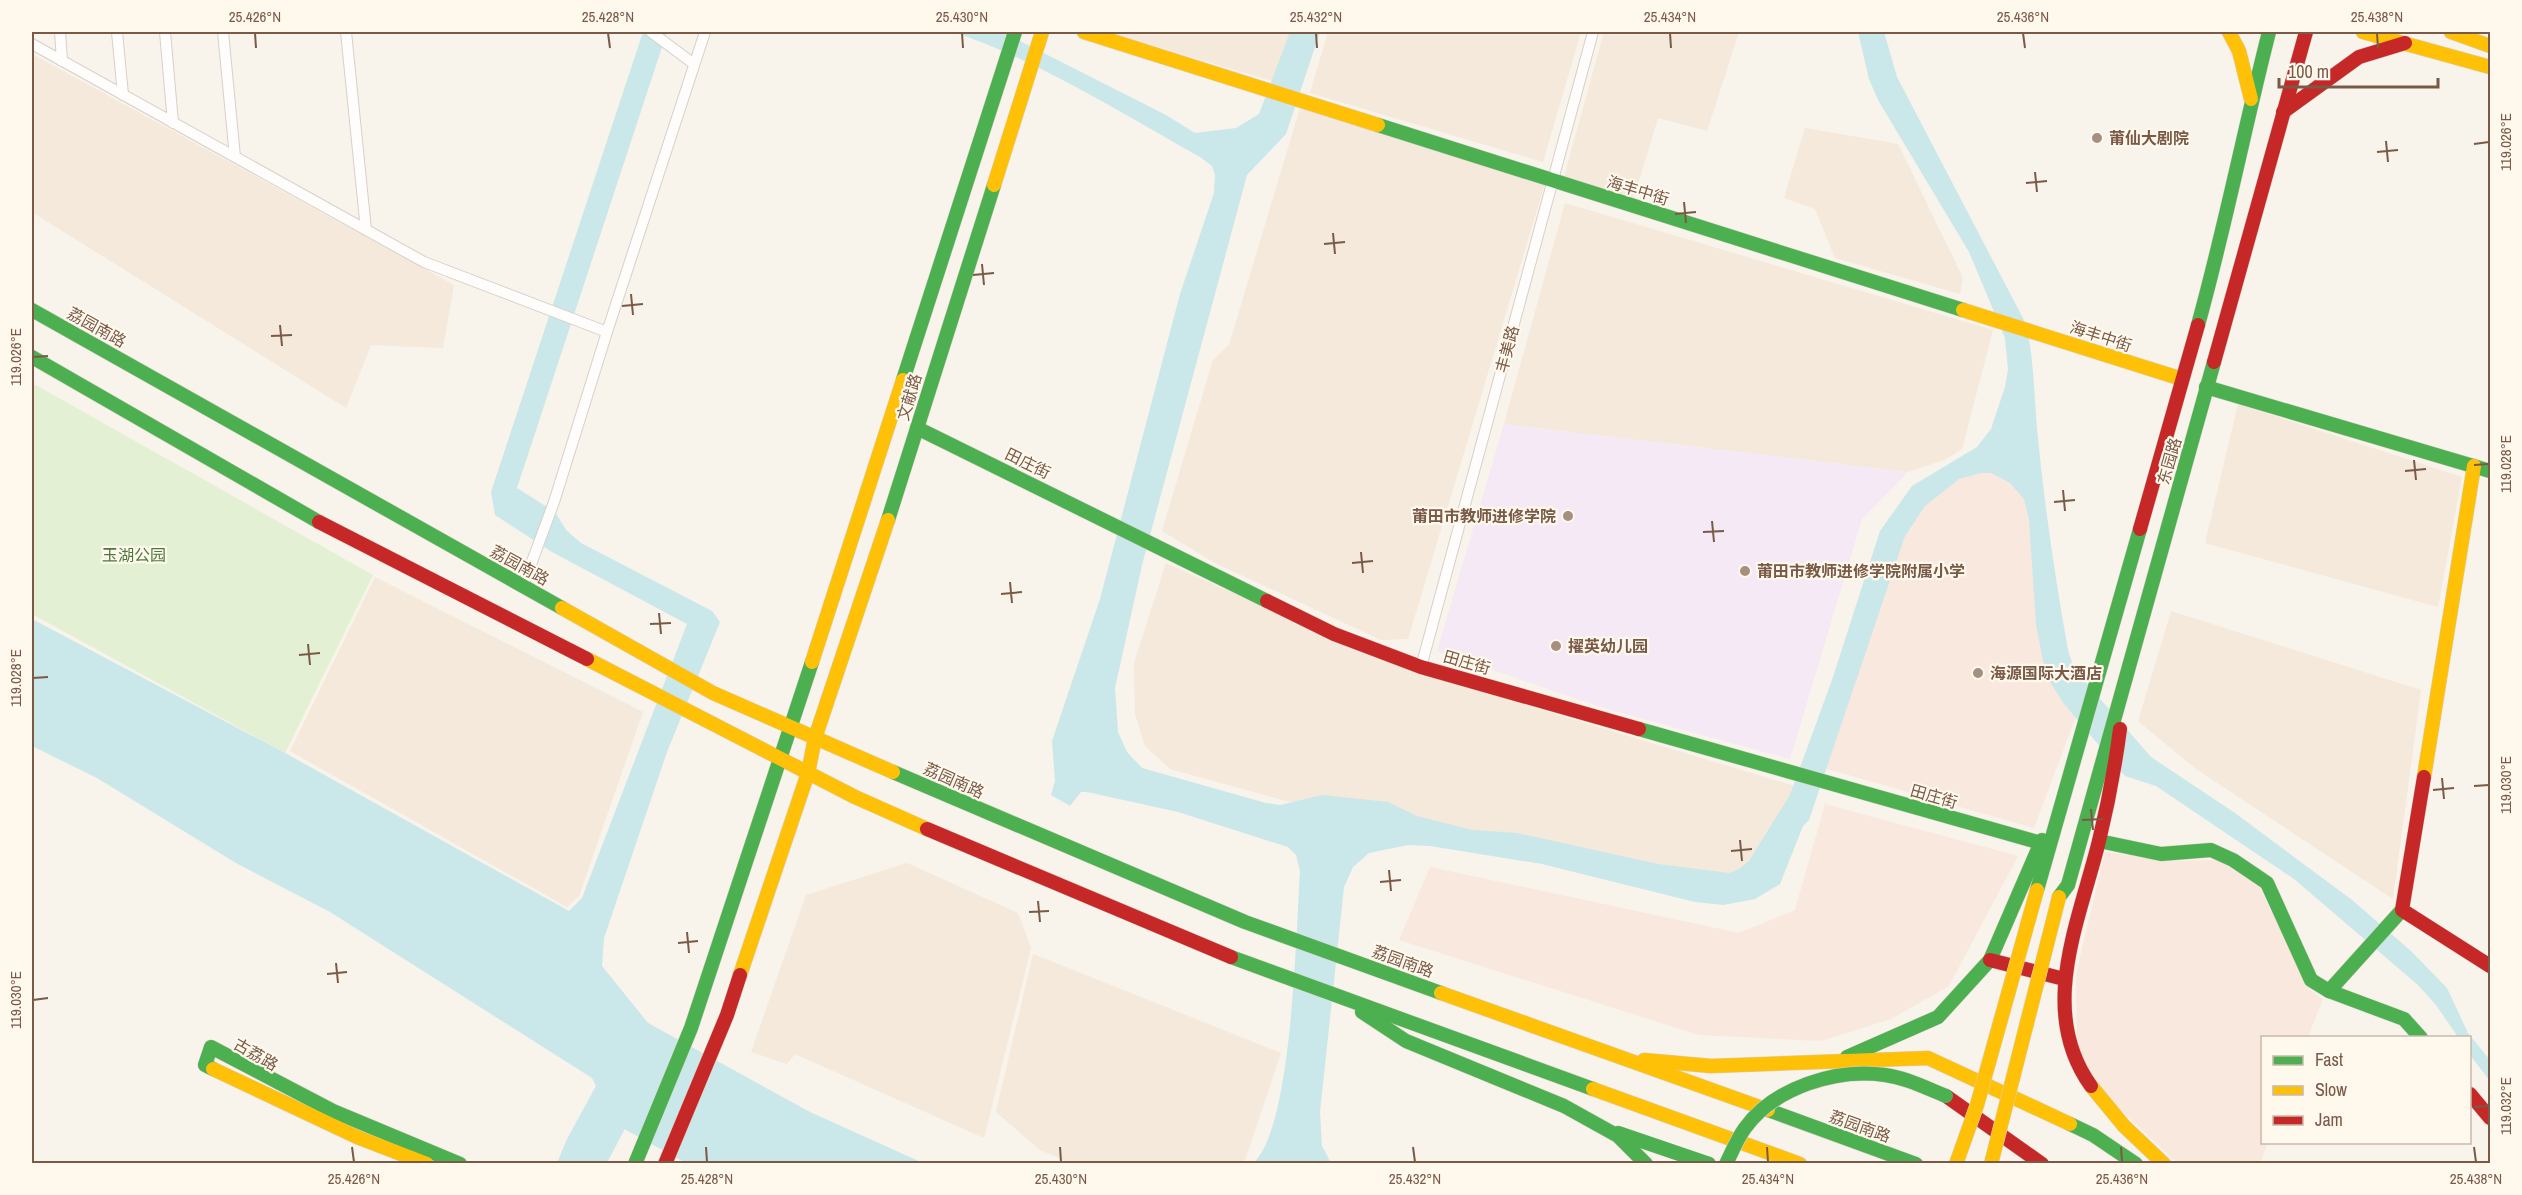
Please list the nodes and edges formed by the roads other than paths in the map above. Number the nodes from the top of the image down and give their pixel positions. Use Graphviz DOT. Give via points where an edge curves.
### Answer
graph roads {
  1 [pos="60,32"];
  2 [pos="117,32"];
  3 [pos="165,32"];
  4 [pos="224,32"];
  5 [pos="346,32"];
  6 [pos="651,32"];
  7 [pos="705,32"];
  8 [pos="1015,32"];
  9 [pos="1042,32"];
  10 [pos="1084,32"];
  11 [pos="1593,32"];
  12 [pos="2229,32"];
  13 [pos="2269,32"];
  14 [pos="2306,32"];
  15 [pos="2363,32"];
  16 [pos="2451,32"];
  17 [pos="2405,43"];
  18 [pos="32,44"];
  19 [pos="2490,46"];
  20 [pos="62,61"];
  21 [pos="694,64"];
  22 [pos="2490,67"];
  23 [pos="123,95"];
  24 [pos="2251,101"];
  25 [pos="2283,112"];
  26 [pos="173,123"];
  27 [pos="235,157"];
  28 [pos="1553,180"];
  29 [pos="366,230"];
  30 [pos="32,310"];
  31 [pos="604,331"];
  32 [pos="32,357"];
  33 [pos="2182,379"];
  34 [pos="2206,387"];
  35 [pos="917,428"];
  36 [pos="2474,466"];
  37 [pos="2490,471"];
  38 [pos="523,586"];
  39 [pos="1421,667"];
  40 [pos="2127,674"];
  41 [pos="791,727"];
  42 [pos="815,738"];
  43 [pos="2077,753"];
  44 [pos="780,759"];
  45 [pos="808,773"];
  46 [pos="2099,841"];
  47 [pos="2041,843"];
  48 [pos="2402,910"];
  49 [pos="1990,960"];
  50 [pos="2490,966"];
  51 [pos="2064,979"];
  52 [pos="2329,991"];
  53 [pos="1342,998"];
  54 [pos="2419,1036"];
  55 [pos="1620,1058"];
  56 [pos="1837,1061"];
  57 [pos="2471,1096"];
  58 [pos="2490,1118"];
  59 [pos="1606,1129"];
  60 [pos="637,1159"];
  61 [pos="427,1164"];
  62 [pos="460,1164"];
  63 [pos="665,1164"];
  64 [pos="1646,1164"];
  65 [pos="1709,1164"];
  66 [pos="1726,1164"];
  67 [pos="1800,1164"];
  68 [pos="1916,1164"];
  69 [pos="1956,1164"];
  70 [pos="1991,1164"];
  71 [pos="2042,1164"];
  72 [pos="2136,1164"];
  73 [pos="2164,1164"];
  1 -- 20 [label="street"];
  2 -- 23 [label="street"];
  3 -- 26 [label="street"];
  4 -- 27 [label="street"];
  5 -- 29 [label="street"];
  6 -- 21 [label="street"];
  7 -- 21 [label="street"];
  8 -- 41 [label="main road"];
  9 -- 35 [label="main road, 文献路"];
  10 -- 28 [label="main road, 海丰中街"];
  11 -- 28 [label="street, 丰美路"];
  12 -- 24 [label="main road" via="2239,51"];
  13 -- 24 [label="main road, 东园路"];
  14 -- 25 [label="main road, 东园路"];
  15 -- 17 [label="main road"];
  16 -- 19 [label="main road"];
  17 -- 22 [label="main road"];
  17 -- 25 [label="main road" via="2359,57"];
  18 -- 20 [label="street"];
  20 -- 23 [label="street"];
  21 -- 31 [label="street"];
  23 -- 26 [label="street"];
  24 -- 33 [label="main road, 东园路" via="2221,243"];
  25 -- 34 [label="main road, 东园路"];
  26 -- 27 [label="street"];
  27 -- 29 [label="street"];
  28 -- 33 [label="main road, 海丰中街"];
  28 -- 39 [label="street, 丰美路"];
  29 -- 31 [label="street" via="424,262"];
  30 -- 38 [label="main road, 荔园南路"];
  31 -- 38 [label="street" via="554,502"];
  32 -- 44 [label="main road" via="304,514"];
  33 -- 43 [label="main road, 东园路"];
  34 -- 36 [label="main road"];
  34 -- 40 [label="main road, 东园路"];
  35 -- 39 [label="main road, 田庄街" via="1334,634"];
  35 -- 42 [label="main road, 文献路"];
  36 -- 37 [label="main road"];
  36 -- 48 [label="main road"];
  38 -- 41 [label="main road, 荔园南路" via="713,693"];
  39 -- 47 [label="main road, 田庄街"];
  40 -- 46 [label="main road" via="2114,776"];
  40 -- 70 [label="main road, 东园路, bridge" via="2068,885 2059,897"];
  41 -- 42 [label="main road, 荔园南路"];
  41 -- 44 [label="main road"];
  42 -- 45 [label="main road, 文献路"];
  42 -- 55 [label="main road, 荔园南路" via="1245,921"];
  43 -- 47 [label="main road"];
  43 -- 69 [label="main road, 东园路, bridge" via="1977,1105"];
  44 -- 45 [label="main road"];
  44 -- 60 [label="main road" via="688,1037"];
  45 -- 53 [label="main road" via="1070,891 1232,958"];
  45 -- 63 [label="main road, 文献路" via="727,1015"];
  46 -- 51 [label="main road"];
  46 -- 52 [label="main road" via="2161,854 2211,850 2233,860 2266,883 2311,980"];
  47 -- 49 [label="main road"];
  48 -- 50 [label="main road"];
  48 -- 52 [label="main road"];
  49 -- 51 [label="main road"];
  49 -- 56 [label="main road" via="1938,1017"];
  51 -- 73 [label="main road" via="2067,1037 2072,1052 2098,1097"];
  52 -- 54 [label="main road" via="2404,1019"];
  53 -- 59 [label="main road" via="1406,1041 1564,1106"];
  53 -- 67 [label="main road"];
  55 -- 56 [label="main road" via="1711,1066"];
  55 -- 68 [label="main road, 荔园南路"];
  56 -- 72 [label="main road" via="1928,1058 2093,1135"];
  57 -- 58 [label="main road"];
  59 -- 64 [label="main road"];
  59 -- 65 [label="main road"];
  61 -- 62 [label="main road, 古荔路" via="357,1137 205,1065 211,1047 288,1092"];
  66 -- 71 [label="main road, bridge" via="1748,1124 1794,1090 1831,1077 1876,1074 1946,1096"];
}
